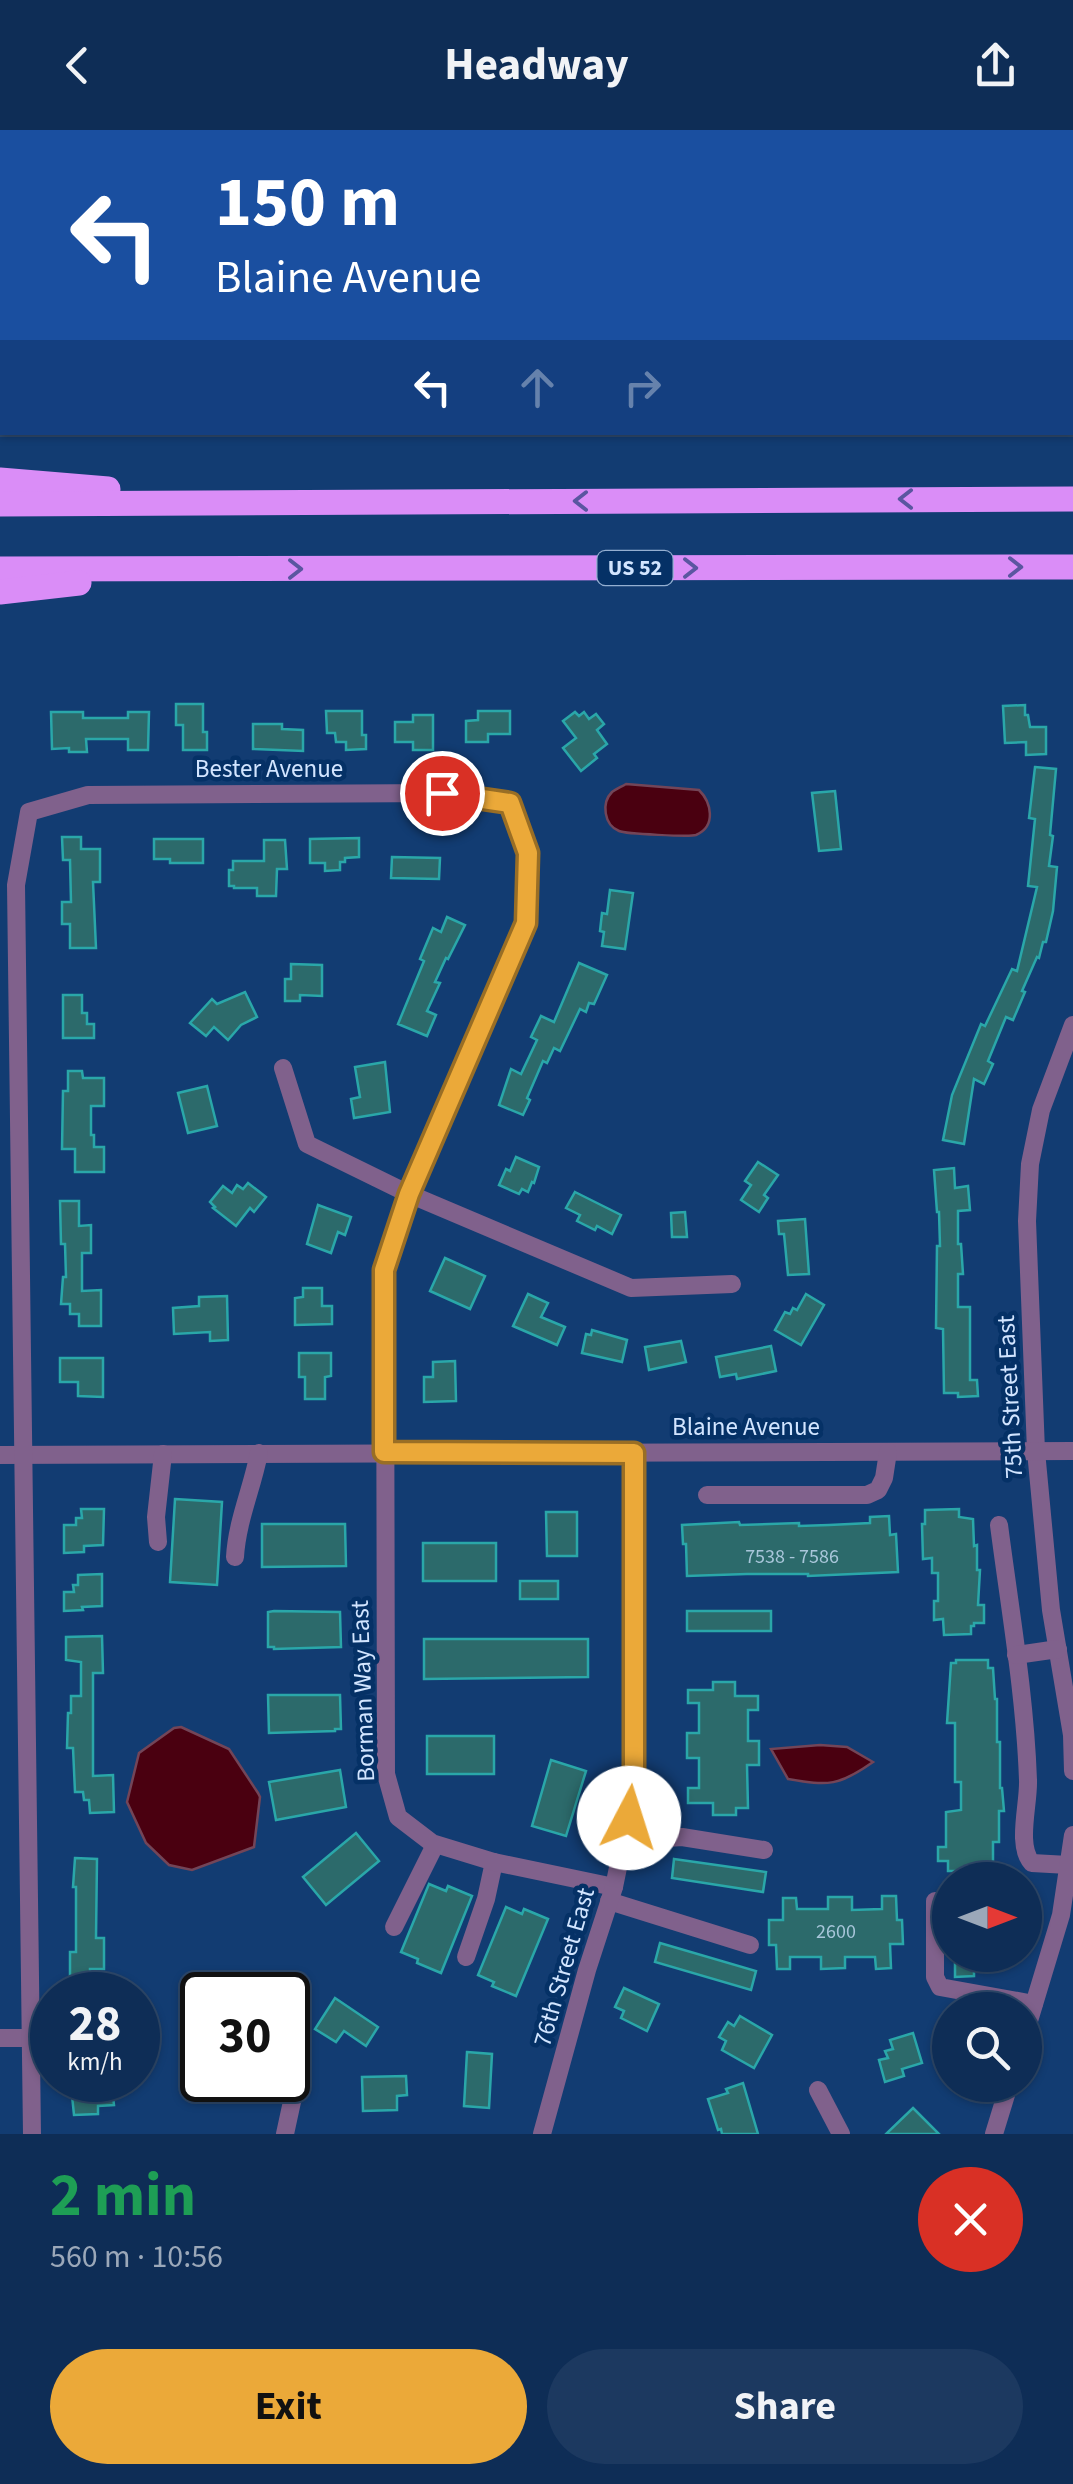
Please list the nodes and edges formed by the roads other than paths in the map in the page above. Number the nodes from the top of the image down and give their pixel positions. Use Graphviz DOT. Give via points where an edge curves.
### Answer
graph roads {
  1 [pos="0,480"];
  2 [pos="1073,499"];
  3 [pos="273,502"];
  4 [pos="0,504"];
  5 [pos="1073,567"];
  6 [pos="0,569"];
  7 [pos="198,569"];
  8 [pos="0,592"];
  9 [pos="510,803"];
  10 [pos="1073,1025"];
  11 [pos="283,1068"];
  12 [pos="409,1194"];
  13 [pos="732,1284"];
  14 [pos="1073,1450"];
  15 [pos="1036,1451"];
  16 [pos="384,1452"];
  17 [pos="888,1452"];
  18 [pos="260,1453"];
  19 [pos="634,1453"];
  20 [pos="22,1454"];
  21 [pos="163,1454"];
  22 [pos="0,1455"];
  23 [pos="707,1495"];
  24 [pos="999,1525"];
  25 [pos="158,1542"];
  26 [pos="235,1557"];
  27 [pos="1058,1649"];
  28 [pos="1016,1655"];
  29 [pos="1073,1771"];
  30 [pos="1073,1835"];
  31 [pos="624,1841"];
  32 [pos="435,1844"];
  33 [pos="764,1850"];
  34 [pos="494,1862"];
  35 [pos="1068,1865"];
  36 [pos="612,1894"];
  37 [pos="394,1927"];
  38 [pos="750,1945"];
  39 [pos="466,1957"];
  40 [pos="935,1972"];
  41 [pos="968,1992"];
  42 [pos="1038,1992"];
  43 [pos="0,2038"];
  44 [pos="30,2038"];
  45 [pos="818,2090"];
  46 [pos="31,2102"];
  47 [pos="291,2102"];
  48 [pos="1004,2102"];
  49 [pos="32,2134"];
  50 [pos="285,2134"];
  51 [pos="542,2134"];
  52 [pos="841,2134"];
  53 [pos="994,2134"];
  1 -- 3 [label="highway"];
  2 -- 3 [label="highway, one-way"];
  3 -- 4 [label="highway"];
  7 -- 5 [label="highway, US 52, one-way"];
  6 -- 7 [label="highway, US 52"];
  7 -- 8 [label="highway"];
  9 -- 12 [label="street, Borman Way East" via="528,853 526,923"];
  9 -- 20 [label="street, Bester Avenue" via="442,793 88,795 30,812 16,884"];
  10 -- 15 [label="street, 75th Street East" via="1040,1110 1030,1164"];
  11 -- 12 [label="street" via="307,1144"];
  12 -- 13 [label="street" via="631,1288"];
  12 -- 16 [label="street, Borman Way East" via="384,1270"];
  14 -- 15 [label="street, Blaine Avenue"];
  15 -- 17 [label="street, Blaine Avenue"];
  15 -- 27 [label="street, 75th Street East"];
  16 -- 18 [label="street, Blaine Avenue"];
  16 -- 19 [label="street, Blaine Avenue"];
  16 -- 32 [label="street, Borman Way East" via="386,1774 398,1817"];
  17 -- 19 [label="street, Blaine Avenue"];
  17 -- 23 [label="street" via="878,1490 866,1495"];
  18 -- 21 [label="street, Blaine Avenue"];
  18 -- 26 [label="street"];
  19 -- 31 [label="street, 76th Street East" via="634,1794"];
  20 -- 21 [label="street, Blaine Avenue"];
  20 -- 22 [label="street, Blaine Avenue"];
  20 -- 44 [label="street"];
  21 -- 25 [label="street"];
  24 -- 28 [label="street"];
  27 -- 28 [label="street"];
  27 -- 29 [label="street, 75th Street East"];
  28 -- 35 [label="street" via="1028,1760 1024,1851 1032,1862"];
  30 -- 35 [label="street"];
  31 -- 33 [label="street" via="682,1837"];
  31 -- 36 [label="street, 76th Street East"];
  32 -- 34 [label="street, Borman Way East"];
  32 -- 37 [label="street"];
  34 -- 36 [label="street, Borman Way East"];
  34 -- 39 [label="street"];
  35 -- 42 [label="street"];
  36 -- 38 [label="street, Borman Way East" via="666,1921"];
  36 -- 51 [label="street, 76th Street East"];
  40 -- 41 [label="street" via="940,1987"];
  43 -- 44 [label="street"];
  45 -- 52 [label="street"];
  46 -- 49 [label="street"];
  47 -- 50 [label="street"];
  48 -- 53 [label="street"];
}
